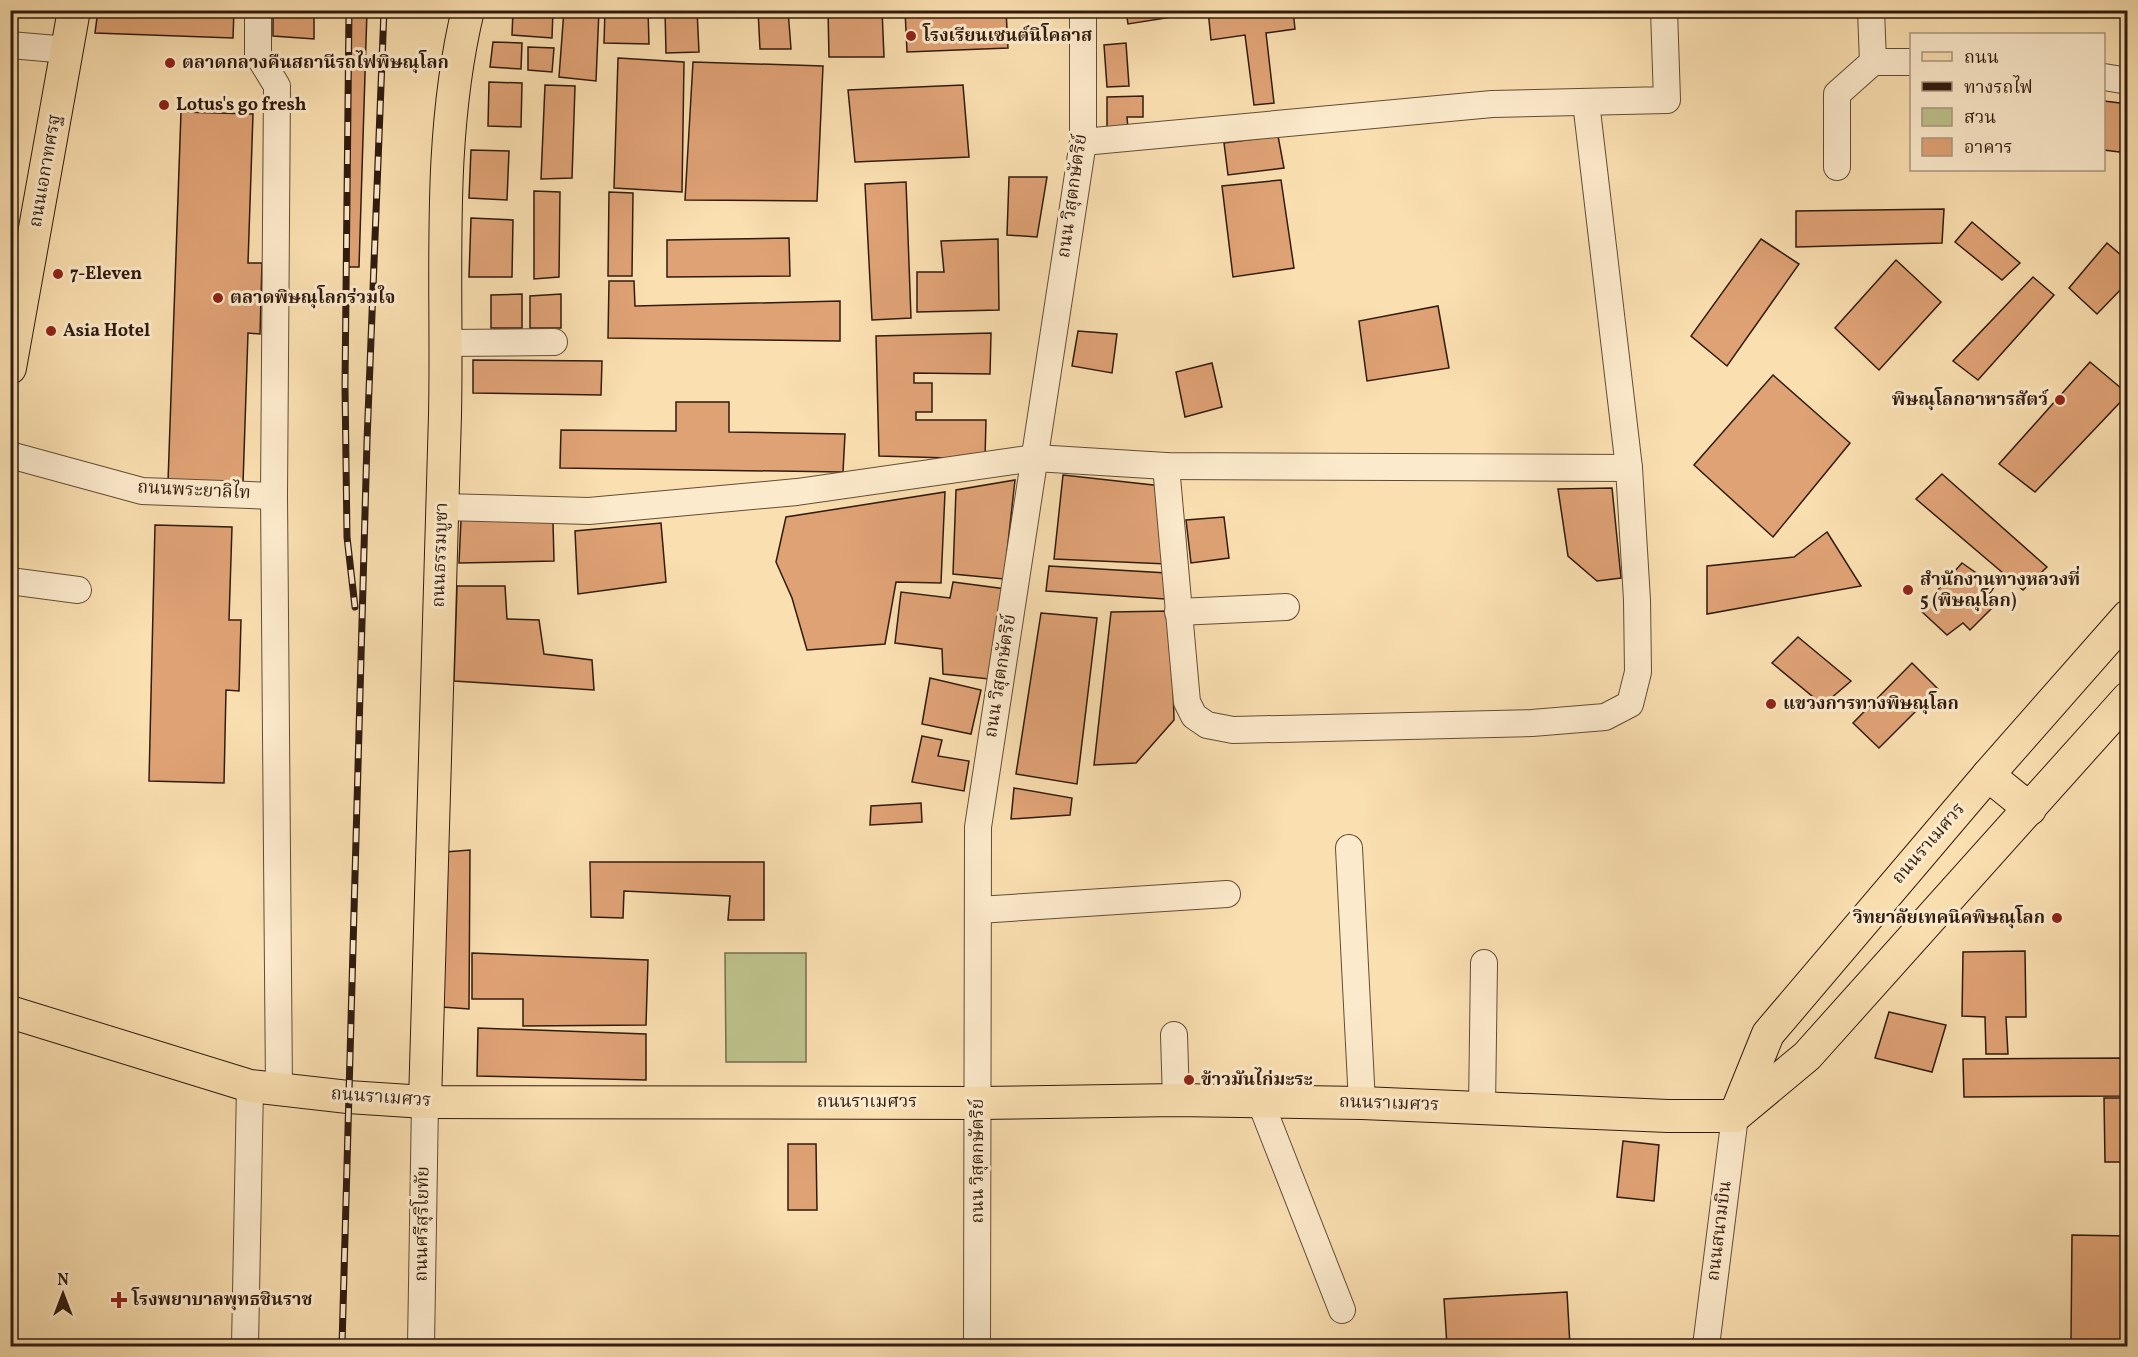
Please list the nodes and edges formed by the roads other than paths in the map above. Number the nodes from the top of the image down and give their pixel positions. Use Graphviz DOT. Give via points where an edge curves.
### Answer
graph roads {
  1 [pos="74,10"];
  2 [pos="258,10"];
  3 [pos="468,10"];
  4 [pos="1083,10"];
  5 [pos="1664,10"];
  6 [pos="1872,10"];
  7 [pos="10,45"];
  8 [pos="68,50"];
  9 [pos="1873,62"];
  10 [pos="1910,62"];
  11 [pos="2105,77"];
  12 [pos="2127,81"];
  13 [pos="1586,102"];
  14 [pos="1083,142"];
  15 [pos="1837,167"];
  16 [pos="554,342"];
  17 [pos="445,343"];
  18 [pos="10,368"];
  19 [pos="10,455"];
  20 [pos="1035,458"];
  21 [pos="1166,466"];
  22 [pos="1629,468"];
  23 [pos="274,496"];
  24 [pos="442,507"];
  25 [pos="10,581"];
  26 [pos="78,590"];
  27 [pos="1286,607"];
  28 [pos="1178,612"];
  29 [pos="2127,616"];
  30 [pos="2127,698"];
  31 [pos="1988,775"];
  32 [pos="2030,809"];
  33 [pos="1349,849"];
  34 [pos="1227,894"];
  35 [pos="978,910"];
  36 [pos="1485,963"];
  37 [pos="10,1012"];
  38 [pos="1174,1035"];
  39 [pos="264,1088"];
  40 [pos="1176,1100"];
  41 [pos="1260,1101"];
  42 [pos="424,1102"];
  43 [pos="979,1102"];
  44 [pos="1362,1102"];
  45 [pos="1482,1108"];
  46 [pos="1735,1116"];
  47 [pos="1342,1310"];
  48 [pos="245,1347"];
  49 [pos="421,1347"];
  50 [pos="977,1347"];
  51 [pos="1706,1347"];
  1 -- 8 [label="main road, ถนนเอกาทศรฐ"];
  2 -- 23 [label="street" via="258,55 277,86"];
  3 -- 17 [label="main road, ถนนธรรมบูชา" via="460,44 446,175"];
  4 -- 14 [label="street, ถนน วิสุตกษัตริย์"];
  5 -- 13 [label="street" via="1667,100"];
  6 -- 9 [label="street"];
  7 -- 8 [label="street"];
  8 -- 18 [label="main road, ถนนเอกาทศรฐ"];
  9 -- 10 [label="street"];
  9 -- 15 [label="street" via="1837,94"];
  11 -- 12 [label="street"];
  13 -- 14 [label="street" via="1492,104"];
  13 -- 22 [label="street"];
  14 -- 20 [label="street, ถนน วิสุตกษัตริย์"];
  16 -- 17 [label="street"];
  17 -- 24 [label="main road, ถนนธรรมบูชา"];
  19 -- 23 [label="street, ถนนพระยาลิไท" via="142,491"];
  20 -- 21 [label="street"];
  20 -- 24 [label="street" via="797,492 589,511"];
  20 -- 35 [label="street, ถนน วิสุตกษัตริย์" via="978,827"];
  21 -- 22 [label="street"];
  21 -- 28 [label="street"];
  22 -- 28 [label="street" via="1638,672 1630,704 1605,717 1532,723 1276,730 1233,730 1207,725 1194,716 1187,702"];
  23 -- 39 [label="street"];
  24 -- 42 [label="main road, ถนนธรรมบูชา"];
  25 -- 26 [label="street"];
  27 -- 28 [label="street"];
  29 -- 31 [label="main road, ถนนราเมศวร"];
  30 -- 32 [label="main road"];
  31 -- 32 [label="main road"];
  31 -- 46 [label="main road, ถนนราเมศวร" via="1768,1034"];
  32 -- 46 [label="main road" via="1807,1056"];
  33 -- 44 [label="street"];
  34 -- 35 [label="street"];
  35 -- 43 [label="street, ถนน วิสุตกษัตริย์"];
  36 -- 45 [label="street"];
  37 -- 39 [label="main road, ถนนราเมศวร"];
  38 -- 40 [label="street"];
  39 -- 42 [label="main road, ถนนราเมศวร"];
  39 -- 48 [label="street"];
  40 -- 41 [label="main road, ถนนราเมศวร"];
  40 -- 43 [label="main road, ถนนราเมศวร"];
  41 -- 44 [label="main road, ถนนราเมศวร"];
  41 -- 47 [label="street"];
  42 -- 43 [label="main road, ถนนราเมศวร"];
  42 -- 49 [label="street, ถนนศรีสุริโยทัย"];
  43 -- 50 [label="street, ถนน วิสุตกษัตริย์"];
  44 -- 45 [label="main road, ถนนราเมศวร"];
  45 -- 46 [label="main road, ถนนราเมศวร"];
  46 -- 51 [label="street, ถนนสนามบิน"];
}
